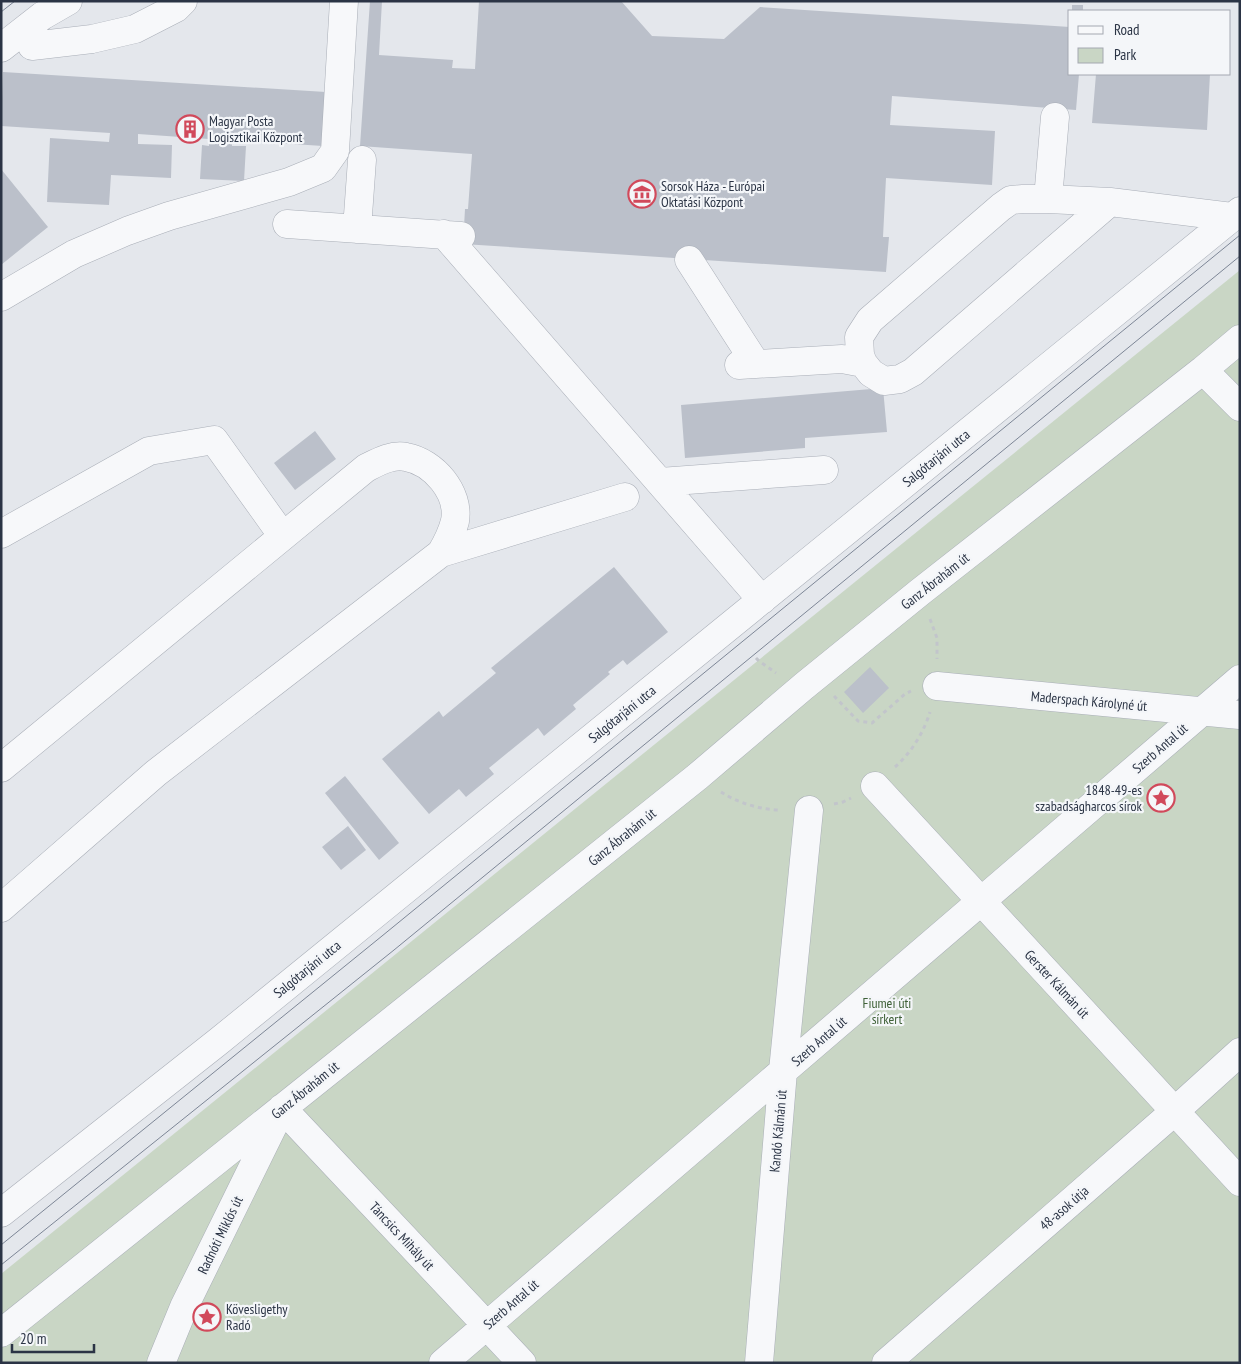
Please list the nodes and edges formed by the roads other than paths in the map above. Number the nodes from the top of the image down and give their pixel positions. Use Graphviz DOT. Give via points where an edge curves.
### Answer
graph roads {
  1 [pos="68,1"];
  2 [pos="183,1"];
  3 [pos="344,1"];
  4 [pos="32,46"];
  5 [pos="1,48"];
  6 [pos="1055,117"];
  7 [pos="362,160"];
  8 [pos="1048,199"];
  9 [pos="1110,202"];
  10 [pos="1236,214"];
  11 [pos="287,224"];
  12 [pos="358,229"];
  13 [pos="689,260"];
  14 [pos="1,297"];
  15 [pos="1240,339"];
  16 [pos="863,363"];
  17 [pos="1203,370"];
  18 [pos="1240,407"];
  19 [pos="824,470"];
  20 [pos="660,482"];
  21 [pos="625,497"];
  22 [pos="1,534"];
  23 [pos="282,535"];
  24 [pos="442,554"];
  25 [pos="762,600"];
  26 [pos="1240,679"];
  27 [pos="937,686"];
  28 [pos="1202,711"];
  29 [pos="1240,715"];
  30 [pos="1,768"];
  31 [pos="875,786"];
  32 [pos="809,810"];
  33 [pos="981,901"];
  34 [pos="1,908"];
  35 [pos="1240,1052"];
  36 [pos="783,1071"];
  37 [pos="282,1108"];
  38 [pos="1174,1111"];
  39 [pos="1240,1182"];
  40 [pos="1,1213"];
  41 [pos="486,1325"];
  42 [pos="1,1333"];
  43 [pos="161,1363"];
  44 [pos="443,1363"];
  45 [pos="522,1363"];
  46 [pos="759,1363"];
  47 [pos="886,1363"];
  1 -- 5 [label="street" via="42,16"];
  2 -- 4 [label="street" via="176,8 135,29 92,39"];
  3 -- 14 [label="street" via="335,151 323,168 289,182 127,231 74,254"];
  6 -- 8 [label="street"];
  7 -- 12 [label="street"];
  8 -- 9 [label="street"];
  8 -- 16 [label="street" via="1011,200 870,320 859,337"];
  9 -- 10 [label="street"];
  9 -- 16 [label="street" via="913,372 900,379 884,381"];
  10 -- 25 [label="street, Salgótarjáni utca"];
  11 -- 12 [label="street"];
  12 -- 20 [label="street" via="454,235"];
  13 -- 16 [label="street" via="748,365 842,359"];
  15 -- 17 [label="street, Ganz Ábrahám út"];
  17 -- 18 [label="street"];
  17 -- 37 [label="street, Ganz Ábrahám út" via="920,592 697,777"];
  19 -- 20 [label="street"];
  20 -- 25 [label="street"];
  21 -- 24 [label="street"];
  22 -- 23 [label="street" via="149,451 214,440"];
  23 -- 24 [label="street" via="366,468 385,458 405,456 424,463 440,476 453,497 455,520"];
  23 -- 30 [label="street"];
  24 -- 34 [label="street" via="156,773"];
  25 -- 40 [label="street, Salgótarjáni utca" via="219,1041"];
  26 -- 28 [label="street, Szerb Antal út"];
  27 -- 28 [label="street, Maderspach Károlyné út"];
  28 -- 29 [label="street, Maderspach Károlyné út"];
  28 -- 33 [label="street, Szerb Antal út"];
  31 -- 33 [label="street, Gerster Kálmán út"];
  32 -- 36 [label="street, Kandó Kálmán út"];
  33 -- 36 [label="street, Szerb Antal út"];
  33 -- 38 [label="street, Gerster Kálmán út"];
  35 -- 38 [label="street, 48-asok útja"];
  36 -- 41 [label="street, Szerb Antal út"];
  36 -- 46 [label="street, Kandó Kálmán út"];
  37 -- 41 [label="street, Táncsics Mihály út"];
  37 -- 42 [label="street, Ganz Ábrahám út"];
  37 -- 43 [label="street, Radnóti Miklós út" via="184,1307"];
  38 -- 39 [label="street, Gerster Kálmán út"];
  38 -- 47 [label="street, 48-asok útja"];
  41 -- 44 [label="street, Szerb Antal út"];
  41 -- 45 [label="street, Táncsics Mihály út"];
}
